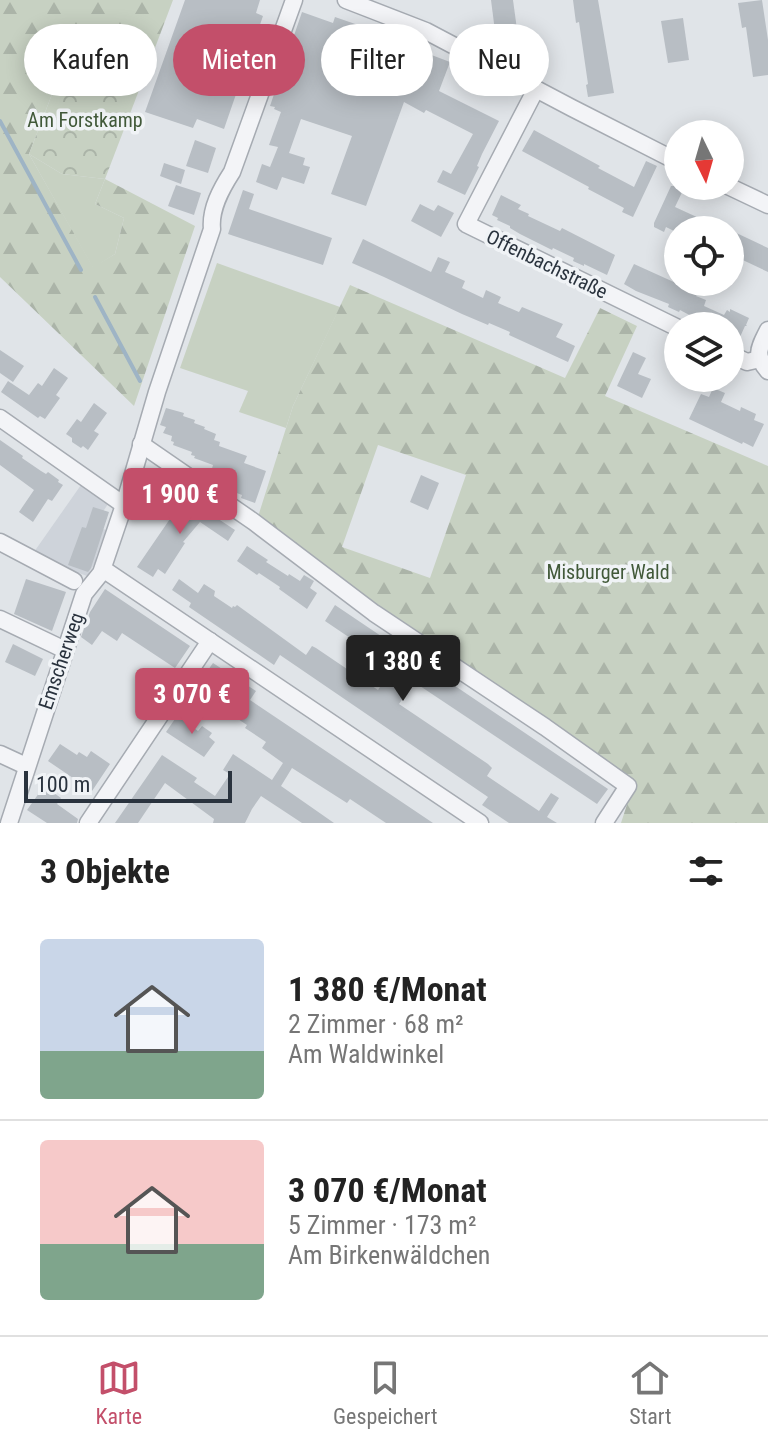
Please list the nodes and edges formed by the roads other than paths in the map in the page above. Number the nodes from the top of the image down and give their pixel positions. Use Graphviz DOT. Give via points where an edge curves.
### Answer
graph roads {
  1 [pos="294,0"];
  2 [pos="346,0"];
  3 [pos="449,43"];
  4 [pos="532,96"];
  5 [pos="549,96"];
  6 [pos="664,155"];
  7 [pos="744,194"];
  8 [pos="768,205"];
  9 [pos="664,321"];
  10 [pos="768,330"];
  11 [pos="744,361"];
  12 [pos="764,365"];
  13 [pos="0,418"];
  14 [pos="141,444"];
  15 [pos="124,505"];
  16 [pos="0,542"];
  17 [pos="103,569"];
  18 [pos="74,581"];
  19 [pos="0,619"];
  20 [pos="210,641"];
  21 [pos="65,650"];
  22 [pos="0,754"];
  23 [pos="26,766"];
  24 [pos="9,823"];
  25 [pos="88,823"];
  26 [pos="480,823"];
  27 [pos="604,823"];
  1 -- 14 [label="street" via="232,172 221,189"];
  2 -- 3 [label="street"];
  4 -- 9 [label="street, Offenbachstraße" via="466,224"];
  5 -- 6 [label="street"];
  7 -- 8 [label="street"];
  10 -- 12 [label="street" via="758,350"];
  11 -- 12 [label="street"];
  13 -- 15 [label="street"];
  14 -- 15 [label="street"];
  14 -- 27 [label="street" via="374,613 628,786"];
  15 -- 17 [label="street, Emscherweg"];
  16 -- 18 [label="street"];
  17 -- 20 [label="street"];
  17 -- 21 [label="street, Emscherweg" via="84,594"];
  19 -- 21 [label="street"];
  20 -- 25 [label="street"];
  20 -- 26 [label="street"];
  21 -- 23 [label="street, Emscherweg"];
  22 -- 23 [label="street"];
  23 -- 24 [label="street, Emscherweg"];
}
